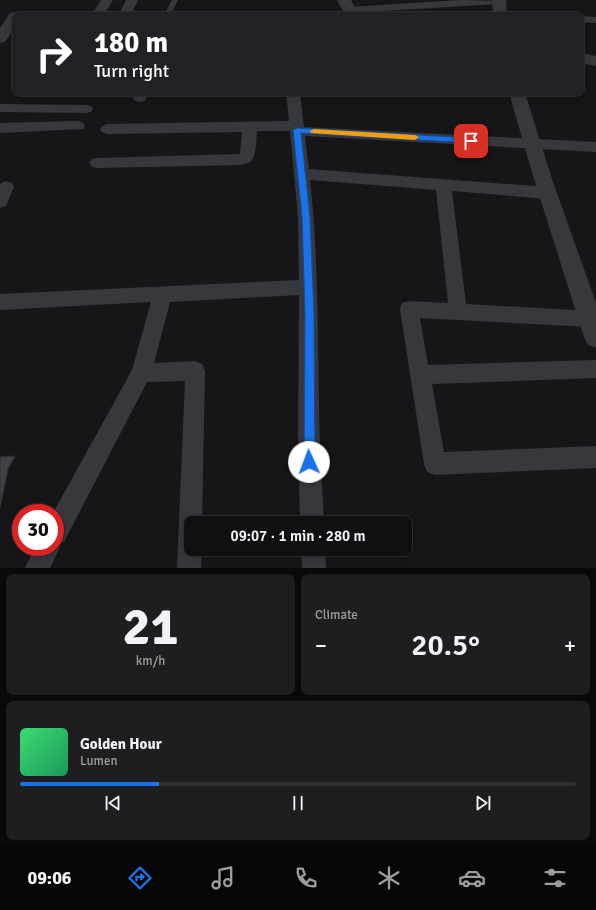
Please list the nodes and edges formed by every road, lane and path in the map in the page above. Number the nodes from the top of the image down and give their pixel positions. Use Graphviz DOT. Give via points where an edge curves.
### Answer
graph roads {
  1 [pos="107,0"];
  2 [pos="132,0"];
  3 [pos="175,0"];
  4 [pos="348,8"];
  5 [pos="499,8"];
  6 [pos="100,12"];
  7 [pos="126,12"];
  8 [pos="169,12"];
  9 [pos="584,19"];
  10 [pos="596,20"];
  11 [pos="12,21"];
  12 [pos="4,36"];
  13 [pos="584,59"];
  14 [pos="596,61"];
  15 [pos="293,96"];
  16 [pos="518,96"];
  17 [pos="0,108"];
  18 [pos="86,109"];
  19 [pos="78,126"];
  20 [pos="250,126"];
  21 [pos="0,128"];
  22 [pos="297,128"];
  23 [pos="107,129"];
  24 [pos="533,144"];
  25 [pos="596,147"];
  26 [pos="97,163"];
  27 [pos="302,174"];
  28 [pos="443,185"];
  29 [pos="6,187"];
  30 [pos="548,193"];
  31 [pos="0,202"];
  32 [pos="308,287"];
  33 [pos="163,294"];
  34 [pos="0,302"];
  35 [pos="458,312"];
  36 [pos="593,328"];
  37 [pos="596,369"];
  38 [pos="140,373"];
  39 [pos="420,375"];
  40 [pos="596,457"];
  41 [pos="64,516"];
  42 [pos="312,516"];
  43 [pos="43,556"];
  44 [pos="313,556"];
  45 [pos="37,568"];
  46 [pos="189,568"];
  47 [pos="314,568"];
  1 -- 6 [label="street"];
  2 -- 7 [label="street"];
  3 -- 8 [label="lane"];
  4 -- 5 [label="street"];
  9 -- 10 [label="street"];
  11 -- 12 [label="street"];
  13 -- 14 [label="street"];
  15 -- 22 [label="street"];
  16 -- 24 [label="street"];
  17 -- 18 [label="street"];
  19 -- 21 [label="street"];
  20 -- 22 [label="street"];
  20 -- 23 [label="street"];
  20 -- 26 [label="street" via="248,154 240,160"];
  22 -- 24 [label="street"];
  22 -- 27 [label="street"];
  24 -- 25 [label="street"];
  24 -- 30 [label="street"];
  27 -- 28 [label="street"];
  27 -- 32 [label="street"];
  28 -- 30 [label="street"];
  28 -- 35 [label="street"];
  29 -- 31 [label="street"];
  30 -- 36 [label="street"];
  32 -- 33 [label="street"];
  32 -- 42 [label="street"];
  33 -- 34 [label="street"];
  33 -- 38 [label="street"];
  35 -- 36 [label="street"];
  35 -- 39 [label="street" via="409,309"];
  37 -- 39 [label="street"];
  38 -- 41 [label="street"];
  38 -- 46 [label="street" via="195,371"];
  39 -- 40 [label="street" via="435,464"];
  43 -- 45 [label="street"];
  44 -- 47 [label="street"];
}
